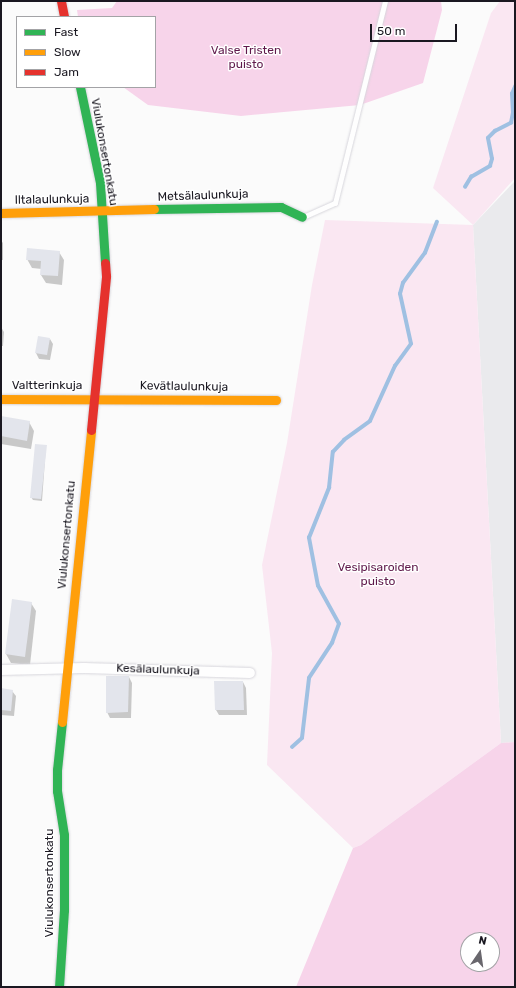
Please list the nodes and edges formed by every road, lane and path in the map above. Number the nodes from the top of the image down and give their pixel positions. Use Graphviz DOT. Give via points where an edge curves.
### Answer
graph roads {
  1 [pos="61,1"];
  2 [pos="385,1"];
  3 [pos="64,16"];
  4 [pos="80,88"];
  5 [pos="103,211"];
  6 [pos="1,213"];
  7 [pos="302,217"];
  8 [pos="93,398"];
  9 [pos="1,399"];
  10 [pos="276,400"];
  11 [pos="67,668"];
  12 [pos="1,670"];
  13 [pos="250,673"];
  14 [pos="59,987"];
  1 -- 3 [label="street"];
  2 -- 7 [label="lane" via="335,204"];
  4 -- 5 [label="street, Viulukonsertonkatu"];
  5 -- 6 [label="street, Iltalaulunkuja"];
  5 -- 7 [label="street, Metsälaulunkuja" via="281,207"];
  5 -- 8 [label="street, Viulukonsertonkatu" via="106,276"];
  8 -- 9 [label="street, Valtterinkuja"];
  8 -- 10 [label="street, Kevätlaulunkuja"];
  8 -- 11 [label="street, Viulukonsertonkatu"];
  11 -- 12 [label="street, Kesälaulunkuja"];
  11 -- 13 [label="street, Kesälaulunkuja"];
  11 -- 14 [label="street, Viulukonsertonkatu" via="56,791 64,835 64,910"];
}
